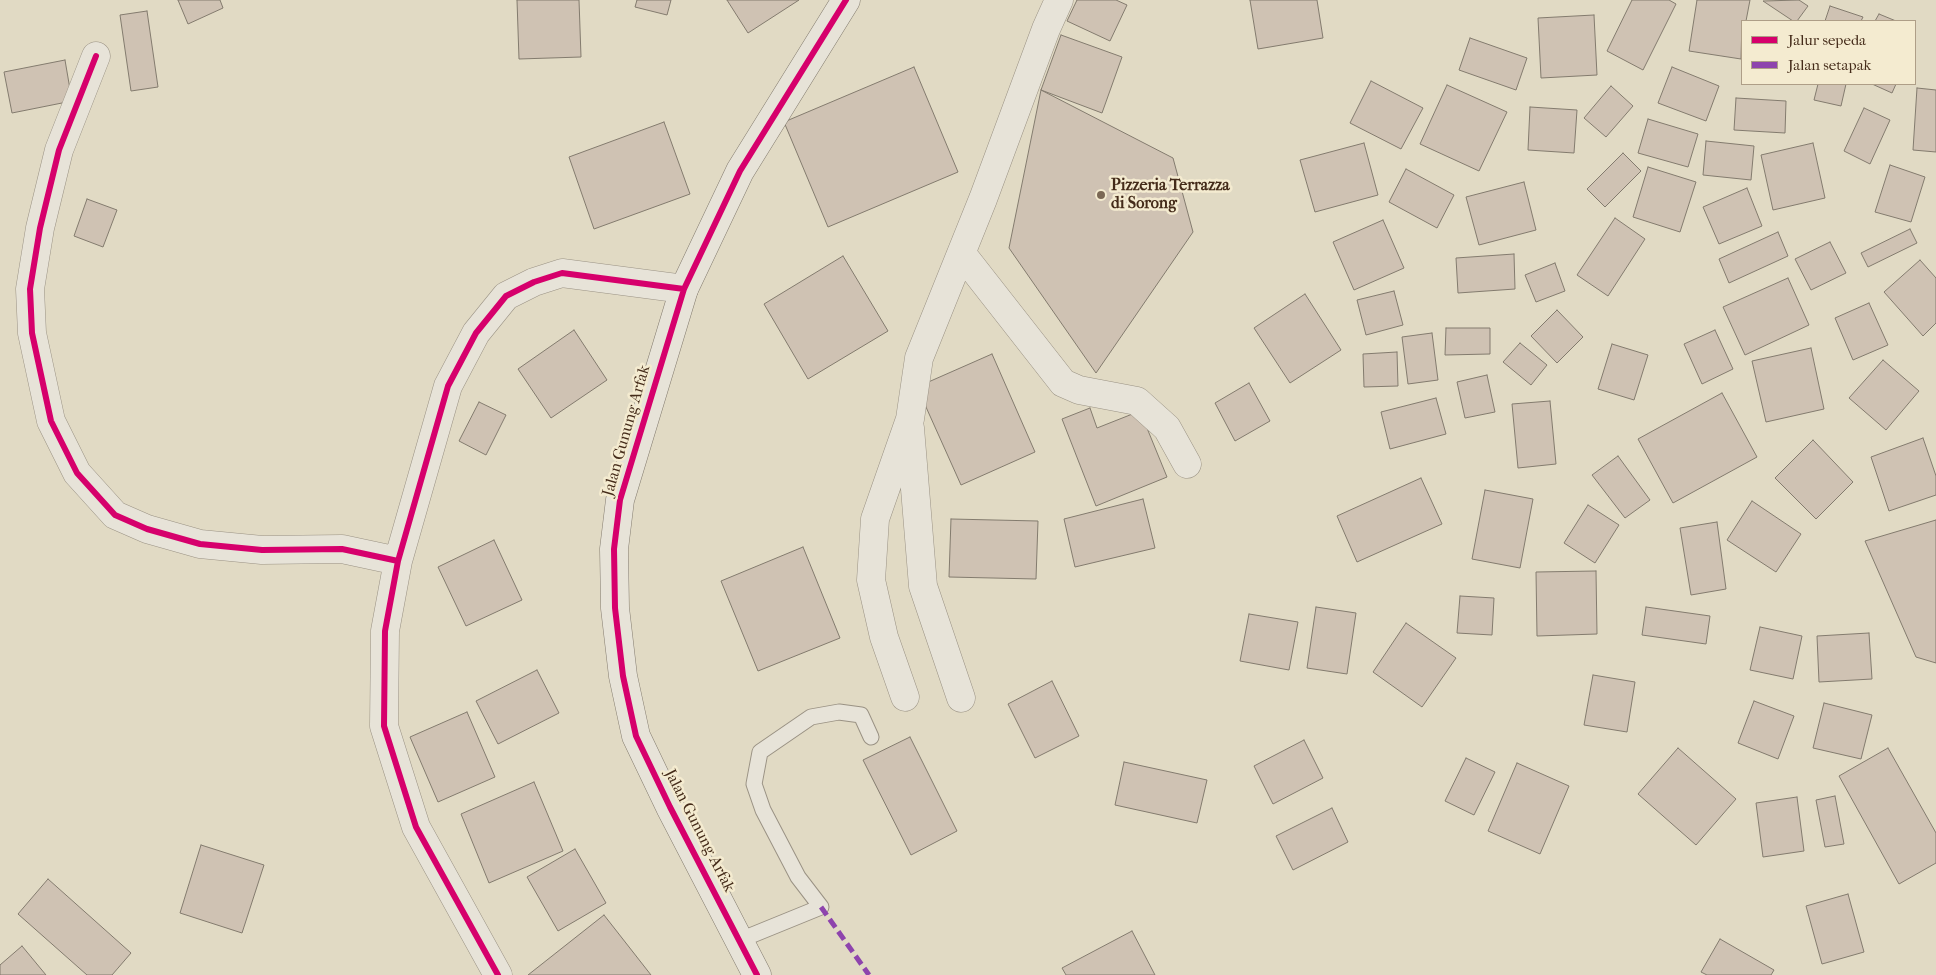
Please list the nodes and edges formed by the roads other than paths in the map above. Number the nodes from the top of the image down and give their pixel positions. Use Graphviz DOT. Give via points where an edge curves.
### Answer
graph roads {
  1 [pos="846,0"];
  2 [pos="1059,0"];
  3 [pos="96,56"];
  4 [pos="962,254"];
  5 [pos="684,289"];
  6 [pos="910,419"];
  7 [pos="1187,464"];
  8 [pos="398,561"];
  9 [pos="905,697"];
  10 [pos="961,698"];
  11 [pos="872,737"];
  12 [pos="740,940"];
  13 [pos="498,975"];
  14 [pos="757,975"];
  1 -- 5 [label="street, Jalan Gunung Arfak" via="740,171"];
  2 -- 4 [label="street"];
  3 -- 8 [label="street" via="59,150 40,228 30,290 32,334 51,421 76,473 114,515 147,529 200,544 262,550 342,549"];
  4 -- 6 [label="street" via="920,358"];
  4 -- 7 [label="street" via="1063,383 1079,390 1136,401 1167,428"];
  5 -- 8 [label="street" via="562,273 506,296 476,333 448,386"];
  5 -- 12 [label="street, Jalan Gunung Arfak" via="620,500 614,549 616,608 623,676 636,736"];
  6 -- 9 [label="street" via="875,519 871,580 884,637"];
  6 -- 10 [label="street" via="923,586"];
  8 -- 13 [label="street" via="385,631 384,726 416,827"];
  11 -- 12 [label="lane" via="861,715 838,712 811,717 760,752 754,784 763,810 798,877 821,906"];
  12 -- 14 [label="street, Jalan Gunung Arfak"];
}
